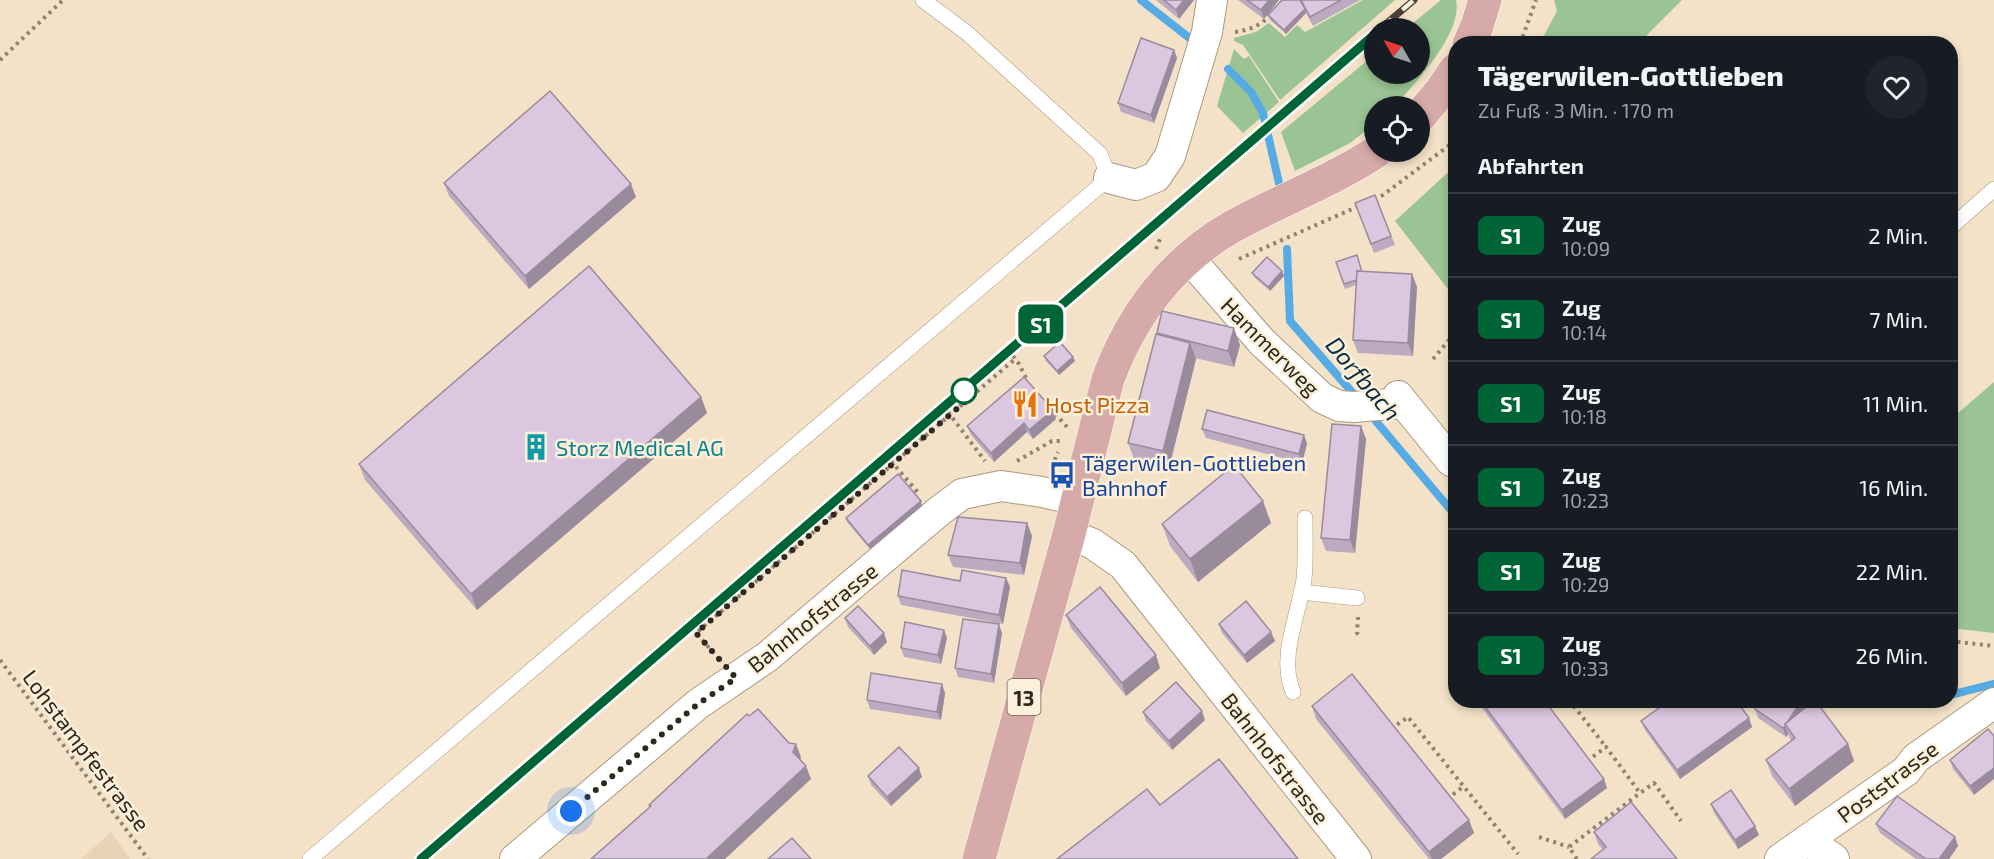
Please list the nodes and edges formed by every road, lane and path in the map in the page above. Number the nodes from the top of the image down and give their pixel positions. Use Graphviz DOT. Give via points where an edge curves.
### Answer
graph roads {
  1 [pos="63,0"];
  2 [pos="923,0"];
  3 [pos="1212,0"];
  4 [pos="1485,0"];
  5 [pos="1536,0"];
  6 [pos="1277,7"];
  7 [pos="1228,32"];
  8 [pos="1473,36"];
  9 [pos="1523,36"];
  10 [pos="0,60"];
  11 [pos="1448,80"];
  12 [pos="1430,104"];
  13 [pos="1448,146"];
  14 [pos="1364,160"];
  15 [pos="1109,177"];
  16 [pos="1994,189"];
  17 [pos="1373,200"];
  18 [pos="1363,204"];
  19 [pos="1958,221"];
  20 [pos="1268,246"];
  21 [pos="1189,258"];
  22 [pos="1448,341"];
  23 [pos="1433,359"];
  24 [pos="1033,388"];
  25 [pos="1047,404"];
  26 [pos="949,413"];
  27 [pos="1067,428"];
  28 [pos="1062,441"];
  29 [pos="1448,458"];
  30 [pos="991,464"];
  31 [pos="1008,467"];
  32 [pos="1077,500"];
  33 [pos="1305,518"];
  34 [pos="1069,534"];
  35 [pos="1300,592"];
  36 [pos="1357,598"];
  37 [pos="1958,642"];
  38 [pos="1994,646"];
  39 [pos="0,660"];
  40 [pos="736,678"];
  41 [pos="1293,692"];
  42 [pos="1994,703"];
  43 [pos="1575,708"];
  44 [pos="1391,730"];
  45 [pos="1606,747"];
  46 [pos="1587,761"];
  47 [pos="1463,787"];
  48 [pos="1640,793"];
  49 [pos="1447,800"];
  50 [pos="1681,821"];
  51 [pos="1539,837"];
  52 [pos="1810,838"];
  53 [pos="1569,847"];
  54 [pos="1518,854"];
  55 [pos="148,859"];
  56 [pos="310,859"];
  57 [pos="515,859"];
  58 [pos="979,859"];
  59 [pos="1356,859"];
  60 [pos="1576,859"];
  61 [pos="1780,859"];
  62 [pos="1834,859"];
  1 -- 10 [label="path"];
  2 -- 15 [label="lane" via="967,33 1100,154"];
  3 -- 15 [label="street" via="1207,32 1170,156 1156,177 1136,185"];
  4 -- 8 [label="main road"];
  5 -- 9 [label="path"];
  6 -- 7 [label="path" via="1253,28"];
  11 -- 12 [label="main road"];
  13 -- 17 [label="path"];
  14 -- 21 [label="main road, 13" via="1216,237"];
  15 -- 56 [label="lane"];
  16 -- 19 [label="lane"];
  18 -- 20 [label="path"];
  21 -- 29 [label="street, Hammerweg" via="1262,342 1322,398 1339,406 1383,403"];
  21 -- 32 [label="main road, 13" via="1155,292 1119,350"];
  22 -- 23 [label="path"];
  24 -- 26 [label="path" via="1014,357"];
  25 -- 27 [label="path"];
  26 -- 30 [label="path"];
  26 -- 40 [label="path" via="696,633"];
  28 -- 31 [label="path" via="1052,441"];
  32 -- 34 [label="main road, 13"];
  32 -- 40 [label="street, Bahnhofstrasse" via="1001,486 962,494 767,657"];
  33 -- 35 [label="lane" via="1304,578"];
  34 -- 58 [label="main road, 13"];
  34 -- 59 [label="street, Bahnhofstrasse" via="1093,544 1123,565"];
  35 -- 36 [label="lane"];
  35 -- 41 [label="lane" via="1288,655 1287,678"];
  37 -- 38 [label="path"];
  39 -- 55 [label="path, Lohstampfestrasse"];
  40 -- 57 [label="street, Bahnhofstrasse" via="698,704"];
  42 -- 52 [label="street, Poststrasse"];
  43 -- 45 [label="path"];
  44 -- 47 [label="path" via="1408,717"];
  45 -- 46 [label="path"];
  45 -- 48 [label="path"];
  47 -- 49 [label="path"];
  47 -- 54 [label="path"];
  48 -- 50 [label="path" via="1654,783"];
  48 -- 53 [label="path"];
  51 -- 53 [label="path"];
  52 -- 61 [label="street, Poststrasse"];
  52 -- 62 [label="street"];
  53 -- 60 [label="path"];
}
